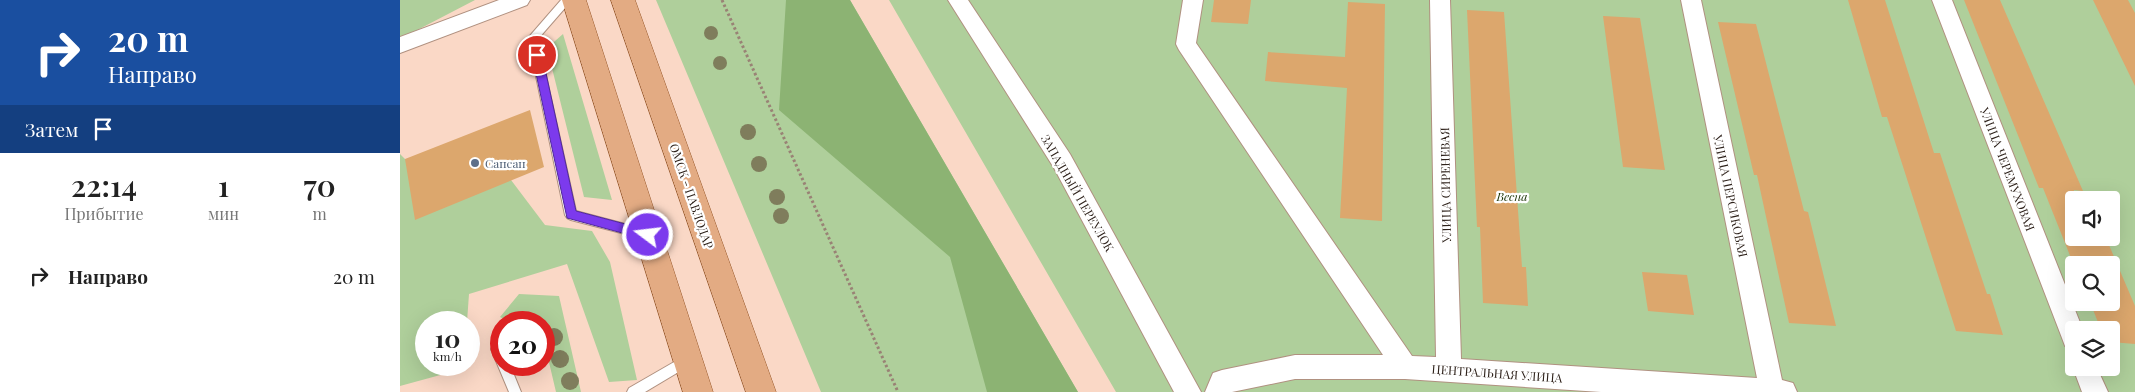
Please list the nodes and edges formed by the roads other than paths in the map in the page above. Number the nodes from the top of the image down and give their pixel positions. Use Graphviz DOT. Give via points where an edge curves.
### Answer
graph roads {
  1 [pos="520,0"];
  2 [pos="566,0"];
  3 [pos="574,0"];
  4 [pos="623,0"];
  5 [pos="958,0"];
  6 [pos="1193,0"];
  7 [pos="1440,0"];
  8 [pos="1691,0"];
  9 [pos="1942,0"];
  10 [pos="400,45"];
  11 [pos="648,235"];
  12 [pos="2067,321"];
  13 [pos="688,360"];
  14 [pos="1405,367"];
  15 [pos="1449,370"];
  16 [pos="508,376"];
  17 [pos="2088,376"];
  18 [pos="515,392"];
  19 [pos="633,392"];
  20 [pos="698,392"];
  21 [pos="761,392"];
  22 [pos="1188,392"];
  23 [pos="1218,392"];
  24 [pos="1778,392"];
  25 [pos="2095,392"];
  1 -- 10 [label="street"];
  2 -- 11 [label="lane" via="533,38 572,215"];
  3 -- 11 [label="main road"];
  4 -- 21 [label="main road, ОМСК - ПАВЛОДАР"];
  5 -- 22 [label="street, ЗАПАДНЫЙ ПЕРЕУЛОК" via="1062,161"];
  6 -- 14 [label="street" via="1186,44"];
  7 -- 15 [label="street, УЛИЦА СИРЕНЕВАЯ"];
  8 -- 24 [label="street, УЛИЦА ПЕРСИКОВАЯ"];
  9 -- 12 [label="street, УЛИЦА ЧЕРЕМУХОВАЯ"];
  11 -- 13 [label="main road"];
  13 -- 19 [label="lane"];
  13 -- 20 [label="main road"];
  14 -- 15 [label="street, ЦЕНТРАЛЬНАЯ УЛИЦА"];
  14 -- 23 [label="street, ЦЕНТРАЛЬНАЯ УЛИЦА" via="1295,366 1222,382"];
  15 -- 24 [label="street, ЦЕНТРАЛЬНАЯ УЛИЦА"];
  16 -- 18 [label="lane"];
  17 -- 25 [label="street"];
}
